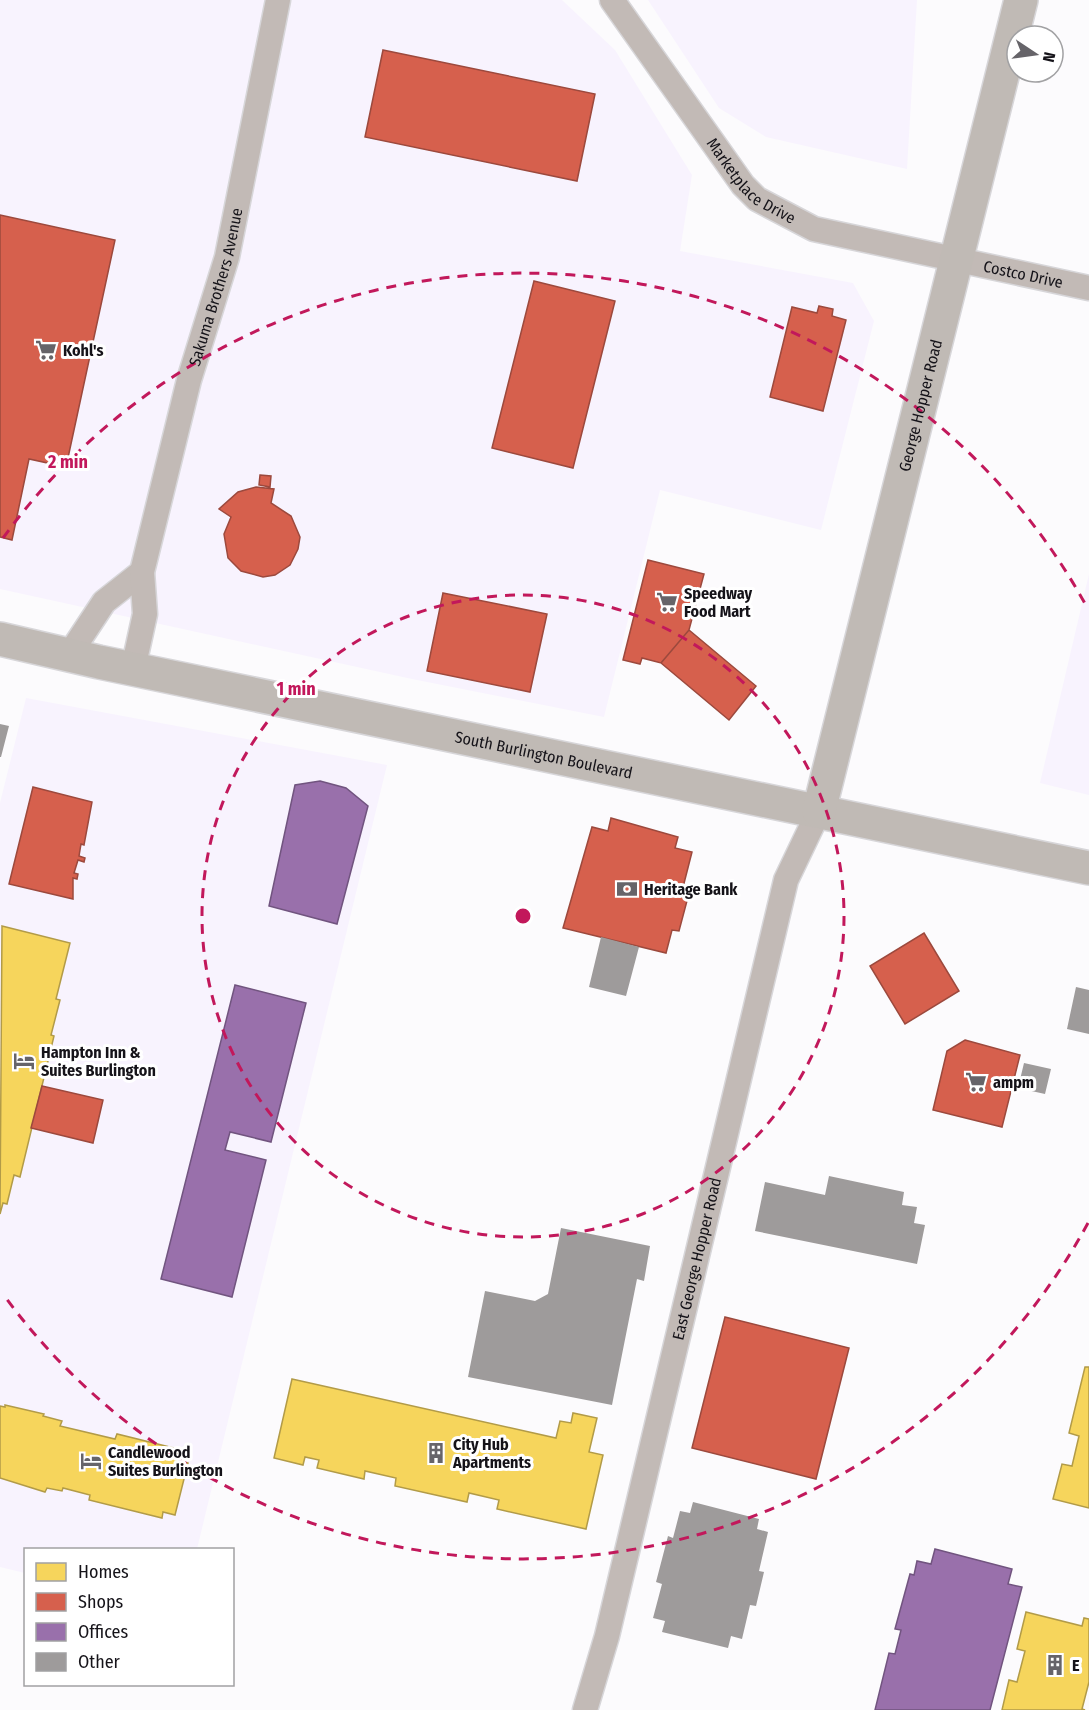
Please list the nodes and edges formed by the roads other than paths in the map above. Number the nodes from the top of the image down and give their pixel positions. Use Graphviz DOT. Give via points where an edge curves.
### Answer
graph roads {
  1 [pos="278,0"];
  2 [pos="612,0"];
  3 [pos="1021,0"];
  4 [pos="958,258"];
  5 [pos="1089,288"];
  6 [pos="142,572"];
  7 [pos="0,639"];
  8 [pos="69,655"];
  9 [pos="133,669"];
  10 [pos="819,811"];
  11 [pos="1089,868"];
  12 [pos="585,1710"];
  1 -- 6 [label="street, Sakuma Brothers Avenue" via="227,257 189,380"];
  2 -- 4 [label="street, Marketplace Drive" via="757,199 814,229"];
  3 -- 4 [label="main road, George Hopper Road"];
  4 -- 5 [label="street, Costco Drive"];
  4 -- 10 [label="main road, George Hopper Road"];
  6 -- 8 [label="street" via="104,602"];
  6 -- 9 [label="street, Sakuma Brothers Avenue" via="145,614"];
  7 -- 8 [label="main road, South Burlington Boulevard"];
  8 -- 9 [label="main road, South Burlington Boulevard"];
  9 -- 10 [label="main road, South Burlington Boulevard"];
  10 -- 11 [label="main road, South Burlington Boulevard"];
  10 -- 12 [label="street, East George Hopper Road" via="786,880 607,1636"];
}
